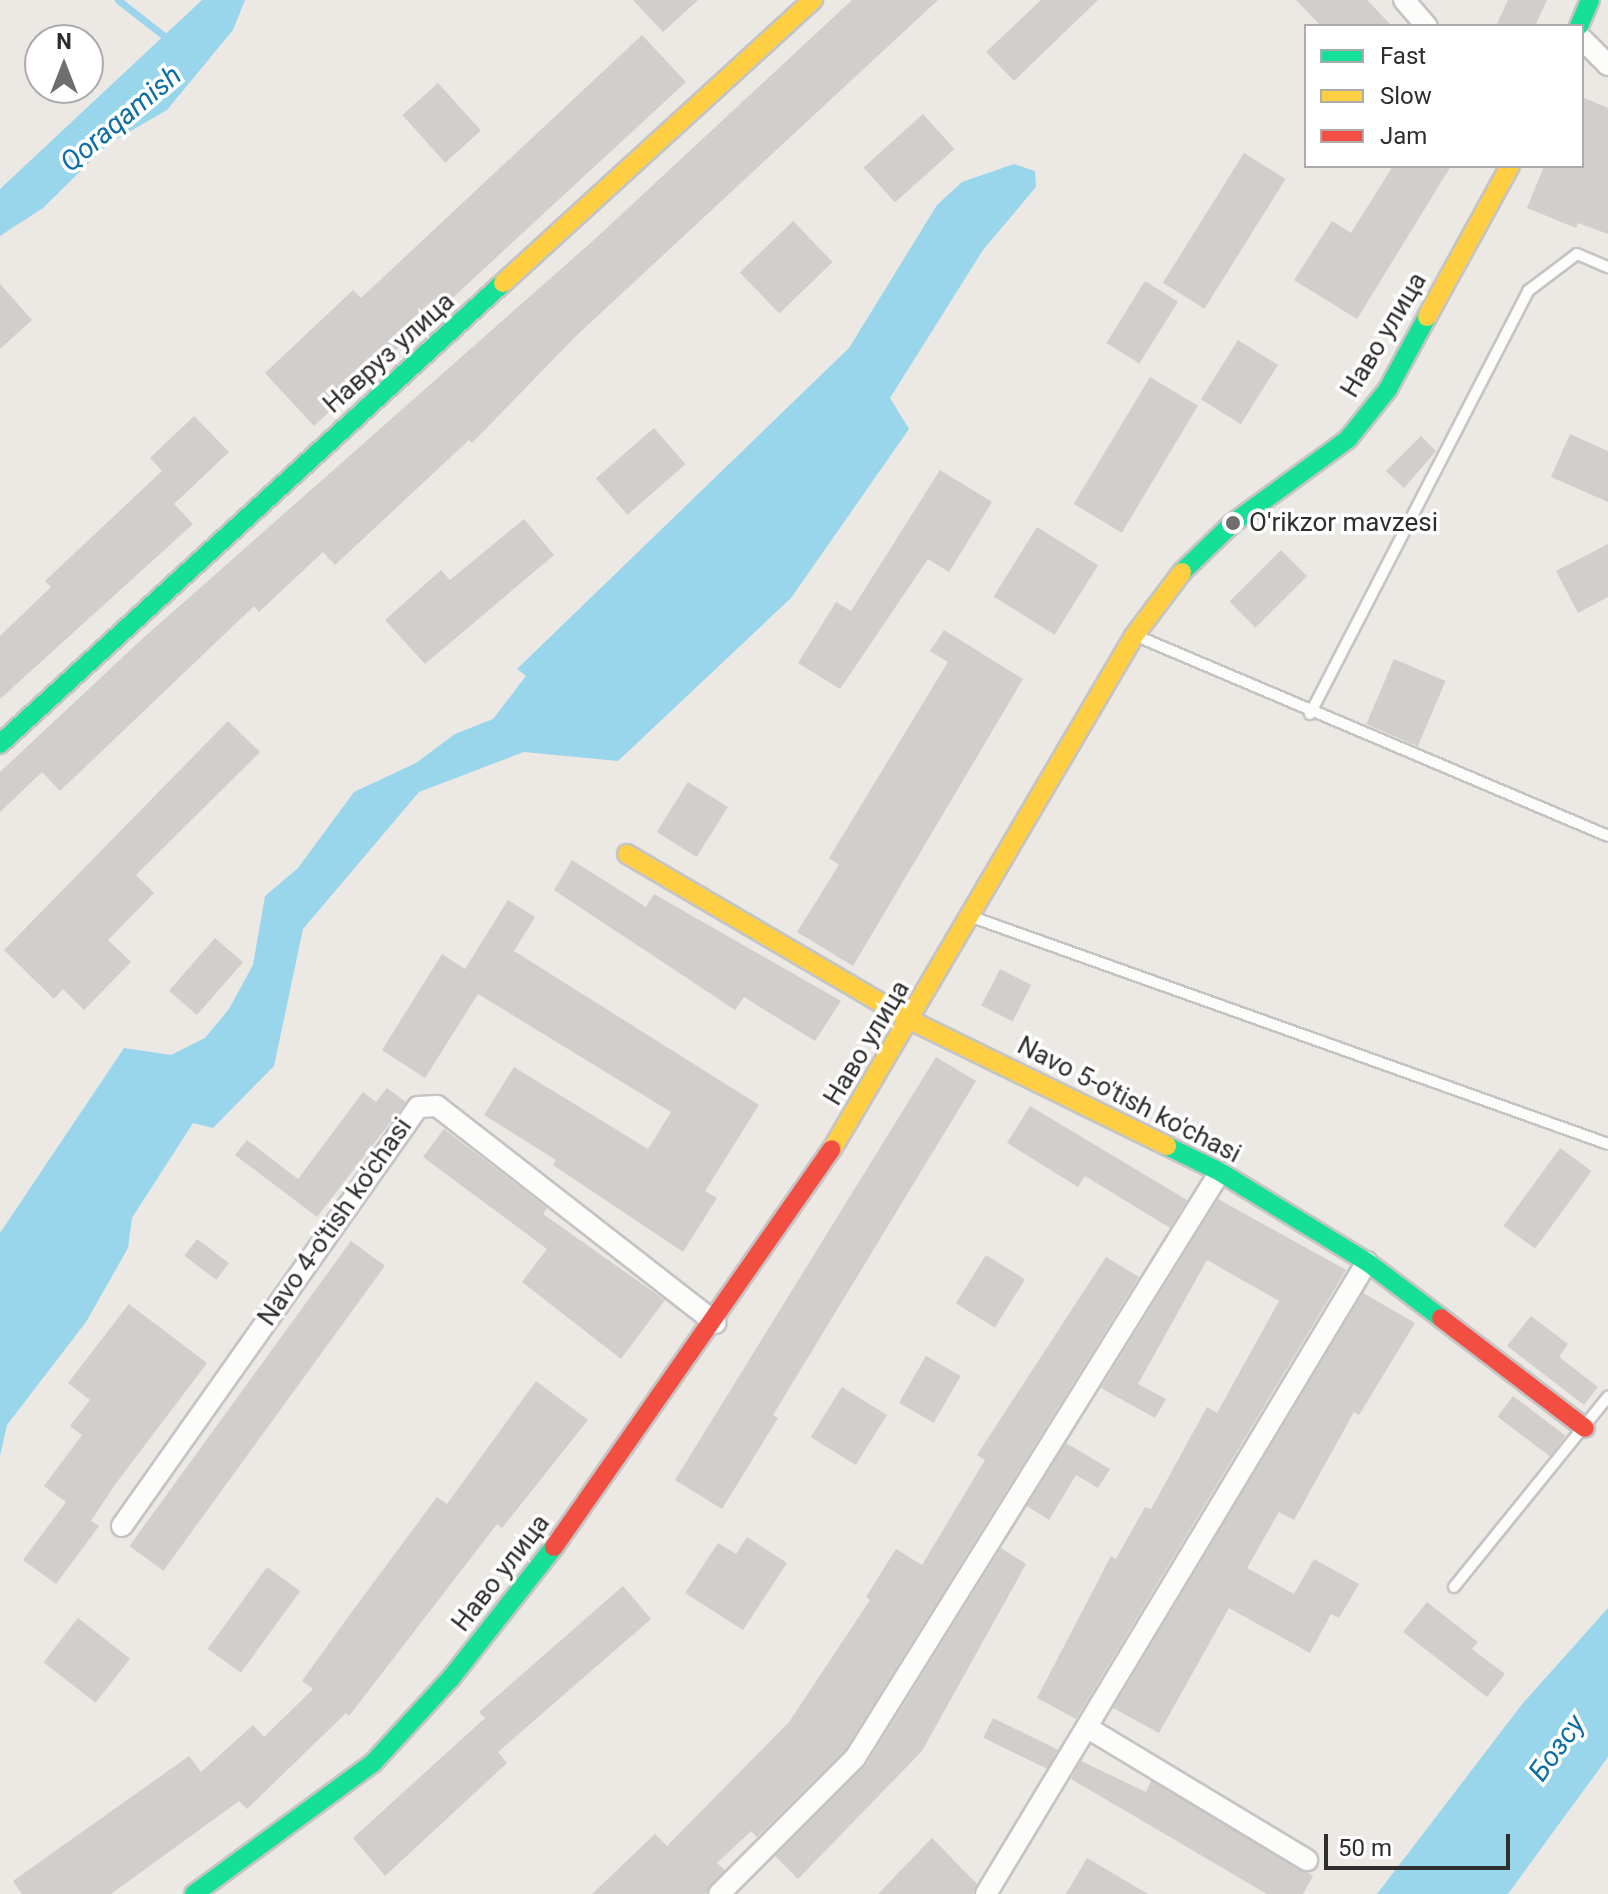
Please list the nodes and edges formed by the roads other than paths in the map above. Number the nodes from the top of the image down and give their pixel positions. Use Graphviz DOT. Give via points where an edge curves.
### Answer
graph roads {
  1 [pos="813,0"];
  2 [pos="1404,0"];
  3 [pos="1590,0"];
  4 [pos="1425,24"];
  5 [pos="1580,24"];
  6 [pos="1584,41"];
  7 [pos="1608,65"];
  8 [pos="1509,168"];
  9 [pos="1608,267"];
  10 [pos="1134,636"];
  11 [pos="1310,714"];
  12 [pos="0,744"];
  13 [pos="1608,836"];
  14 [pos="627,854"];
  15 [pos="970,916"];
  16 [pos="912,1021"];
  17 [pos="1608,1144"];
  18 [pos="1220,1172"];
  19 [pos="1367,1262"];
  20 [pos="716,1323"];
  21 [pos="1608,1397"];
  22 [pos="1585,1428"];
  23 [pos="122,1526"];
  24 [pos="1454,1587"];
  25 [pos="1088,1728"];
  26 [pos="1307,1860"];
  27 [pos="194,1894"];
  28 [pos="719,1894"];
  29 [pos="986,1894"];
  1 -- 12 [label="street, Навруз улица"];
  2 -- 4 [label="street"];
  3 -- 5 [label="street"];
  6 -- 7 [label="street"];
  8 -- 10 [label="street, Наво улица" via="1388,389 1348,439 1233,523 1170,584"];
  9 -- 11 [label="lane" via="1577,254 1528,291"];
  10 -- 11 [label="lane"];
  10 -- 15 [label="street, Наво улица"];
  11 -- 13 [label="lane"];
  14 -- 16 [label="street, Navo 5-o'tish ko'chasi"];
  15 -- 16 [label="street, Наво улица"];
  15 -- 17 [label="lane"];
  16 -- 18 [label="street, Navo 5-o'tish ko'chasi"];
  16 -- 20 [label="street, Наво улица" via="808,1190"];
  18 -- 19 [label="street, Navo 5-o'tish ko'chasi"];
  18 -- 28 [label="street" via="855,1758"];
  19 -- 22 [label="street, Navo 5-o'tish ko'chasi"];
  19 -- 25 [label="street"];
  20 -- 23 [label="street, Navo 4-o'tish ko'chasi" via="437,1106 418,1107"];
  20 -- 27 [label="street, Наво улица" via="595,1495 441,1688 373,1763"];
  21 -- 22 [label="lane"];
  22 -- 24 [label="lane"];
  25 -- 26 [label="street"];
  25 -- 29 [label="street"];
}
